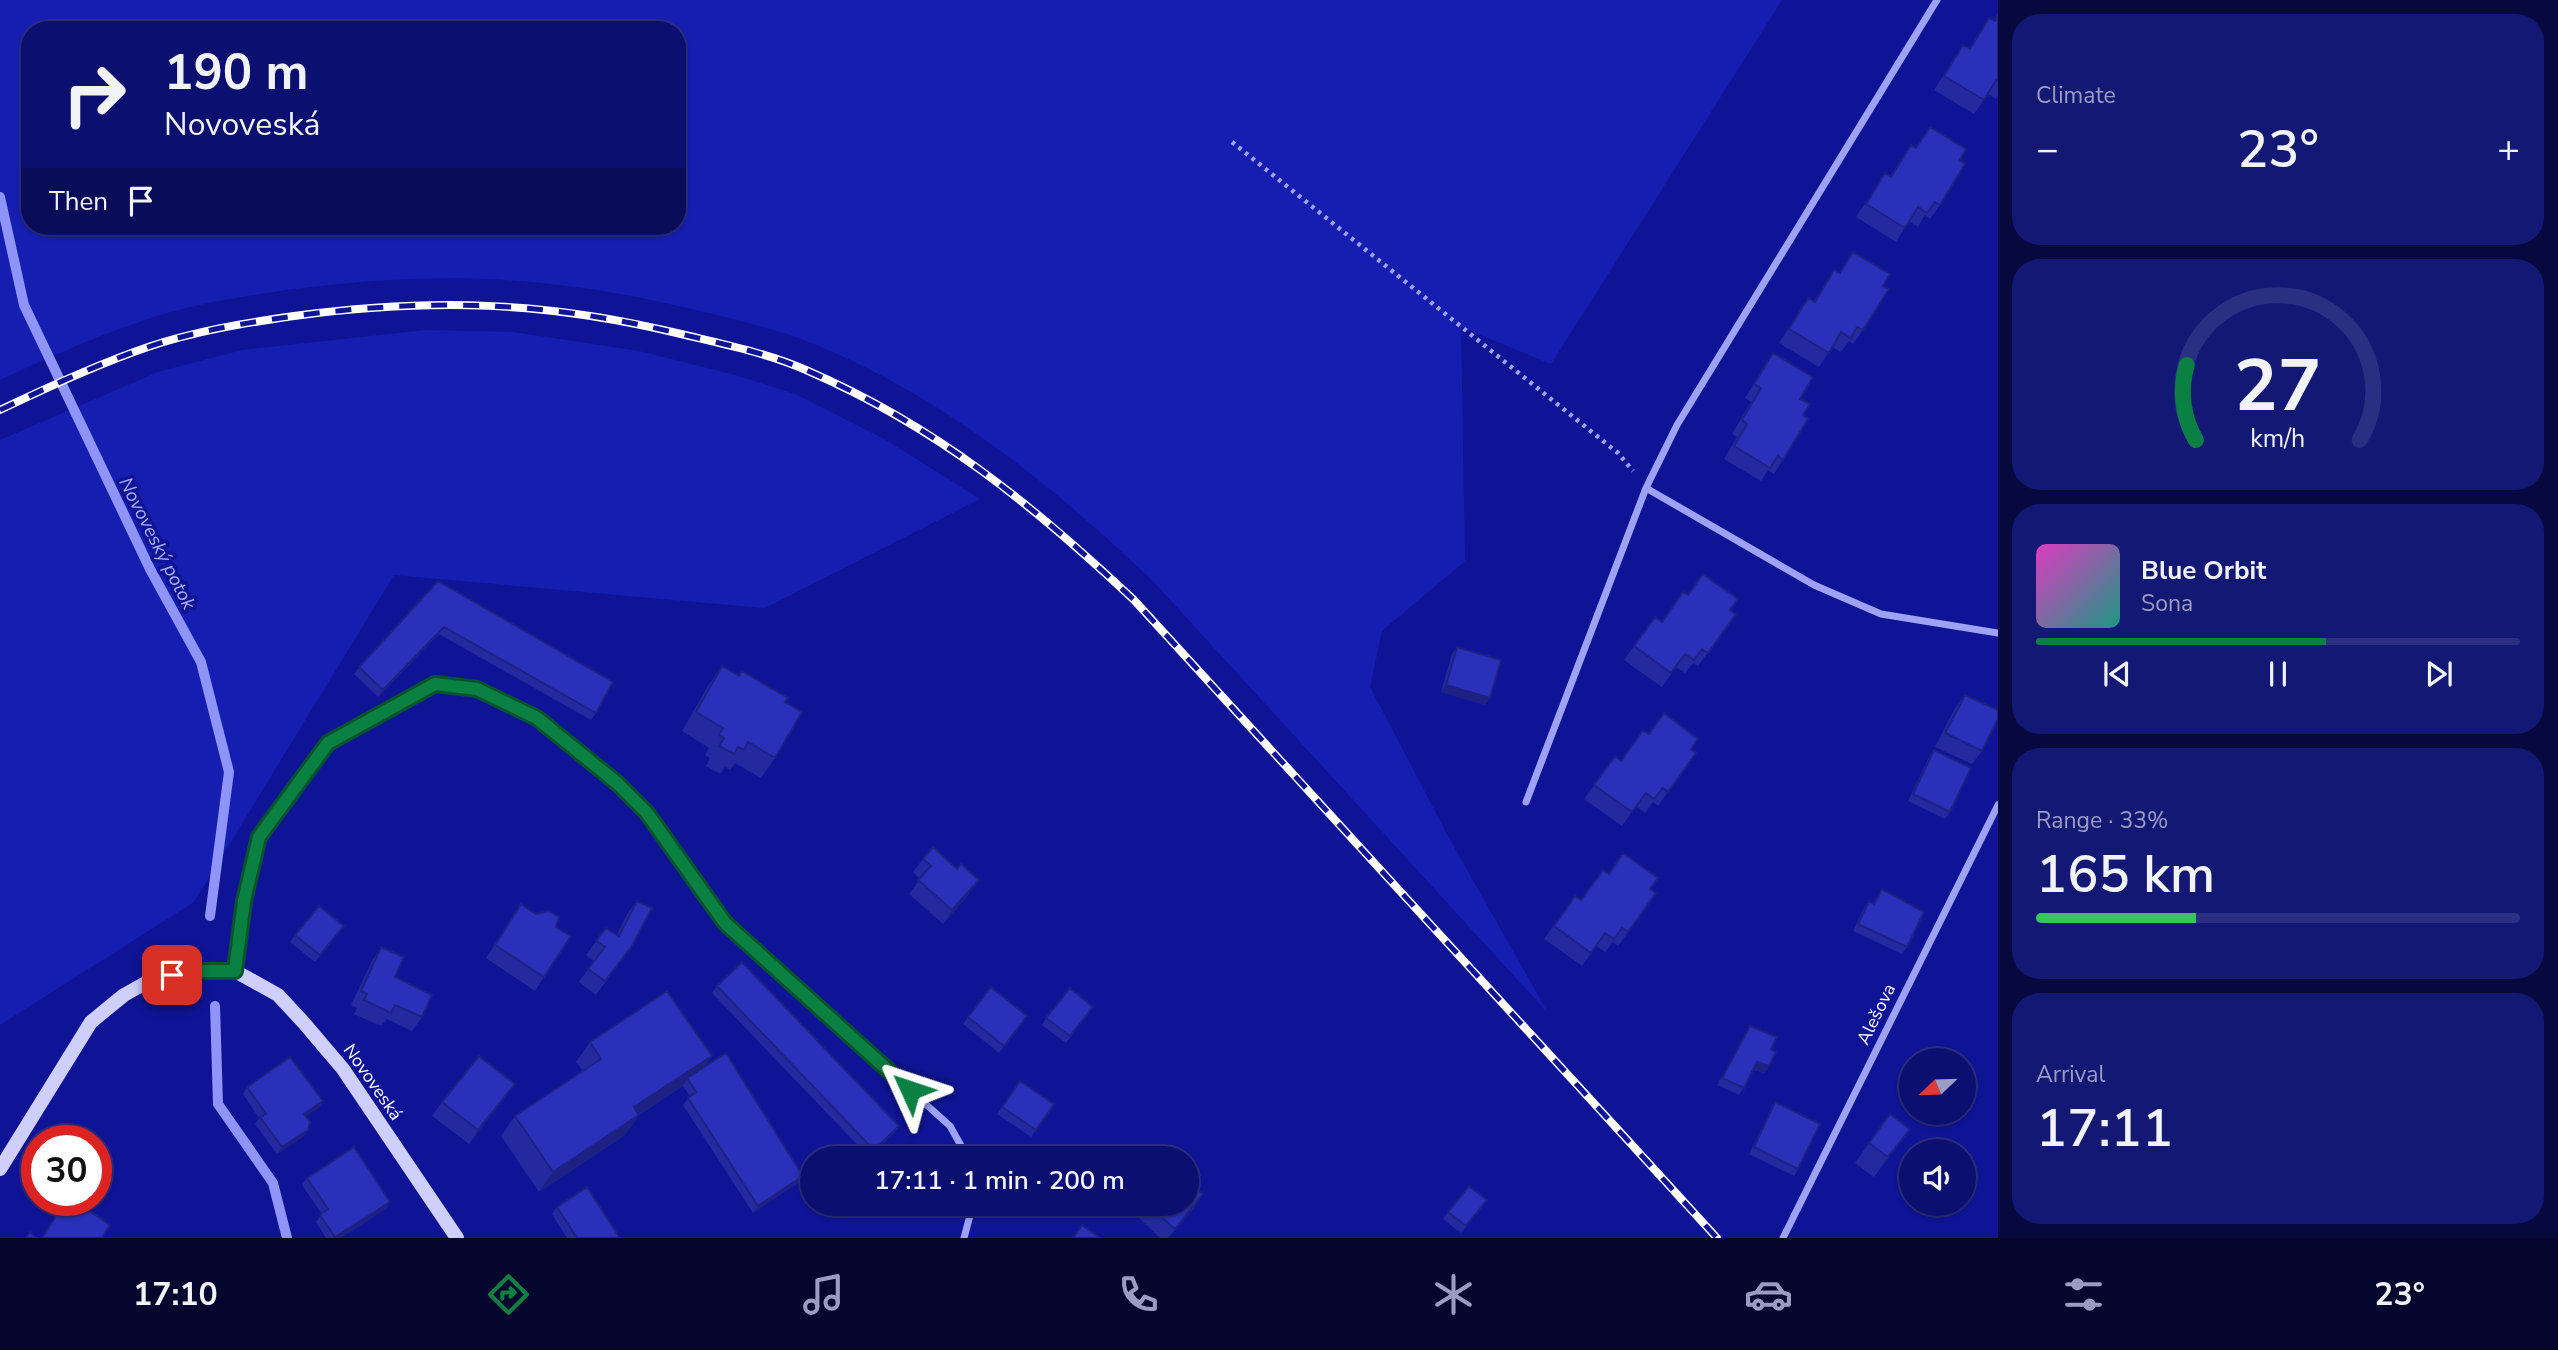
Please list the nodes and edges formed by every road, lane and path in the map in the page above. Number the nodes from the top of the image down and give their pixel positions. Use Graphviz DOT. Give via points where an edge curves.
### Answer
graph roads {
  1 [pos="1937,0"];
  2 [pos="1232,142"];
  3 [pos="1646,488"];
  4 [pos="1998,633"];
  5 [pos="1526,802"];
  6 [pos="1998,805"];
  7 [pos="235,971"];
  8 [pos="961,1146"];
  9 [pos="0,1168"];
  10 [pos="970,1216"];
  11 [pos="457,1238"];
  12 [pos="964,1238"];
  13 [pos="1783,1238"];
  1 -- 3 [label="street" via="1677,425"];
  2 -- 3 [label="path" via="1618,453"];
  3 -- 4 [label="street" via="1814,585 1881,614"];
  3 -- 5 [label="street"];
  6 -- 13 [label="street, Alešova"];
  7 -- 8 [label="street" via="259,837 328,743 435,684 477,689 537,718 617,783 647,813 725,923 950,1126"];
  7 -- 9 [label="street, Novoveská" via="194,971 151,980 91,1022"];
  7 -- 11 [label="street, Novoveská" via="278,995 343,1069"];
  10 -- 12 [label="street"];
}
